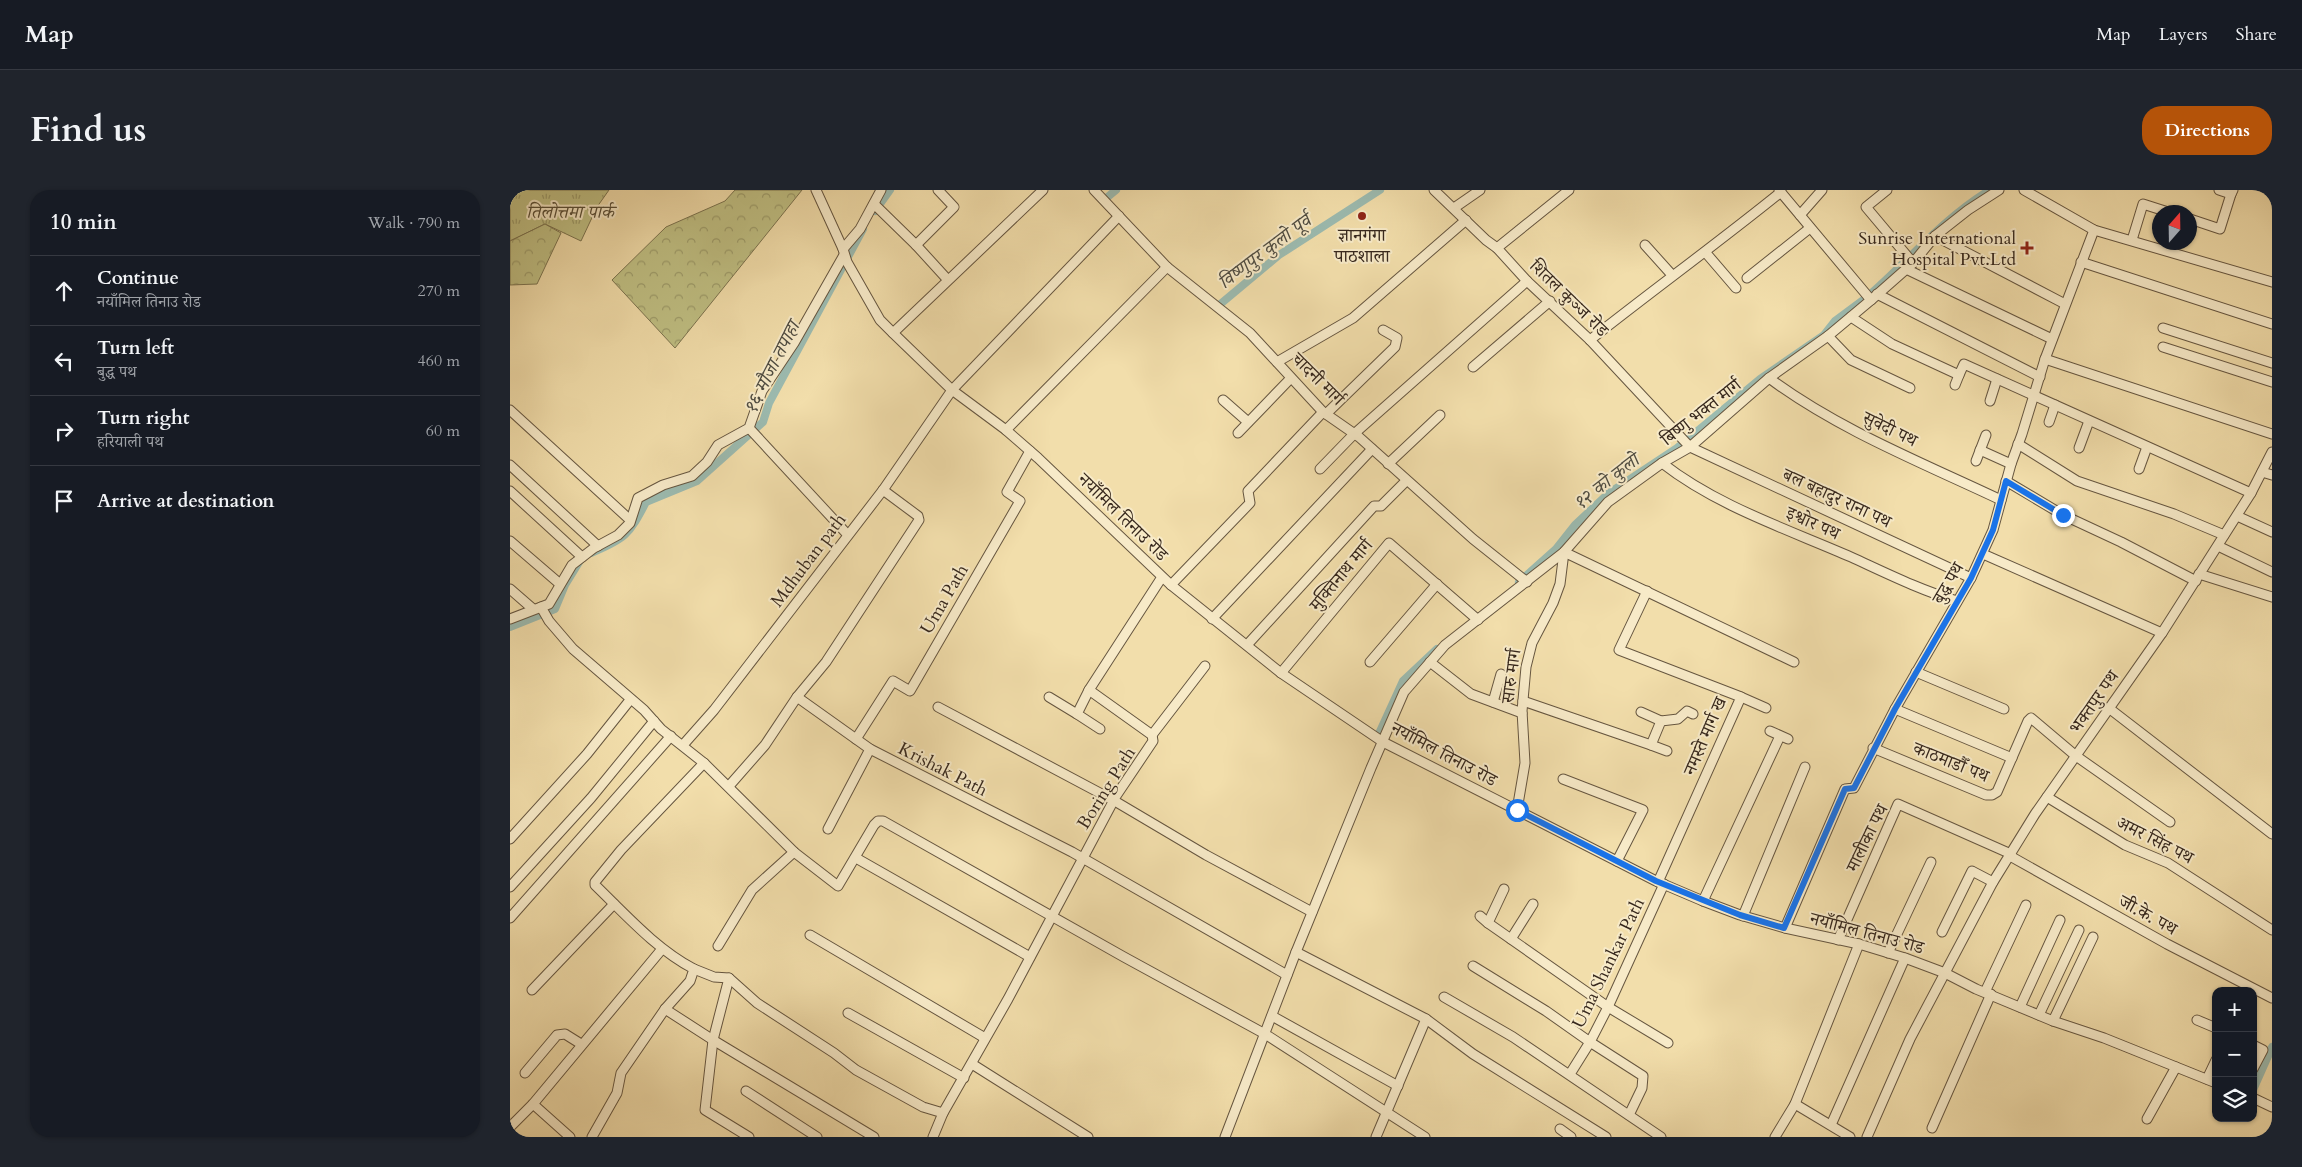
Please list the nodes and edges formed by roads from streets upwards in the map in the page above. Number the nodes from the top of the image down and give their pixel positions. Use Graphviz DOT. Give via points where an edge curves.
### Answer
graph roads {
  1 [pos="816,190"];
  2 [pos="881,190"];
  3 [pos="938,190"];
  4 [pos="1043,190"];
  5 [pos="1094,190"];
  6 [pos="1434,190"];
  7 [pos="1480,190"];
  8 [pos="1569,190"];
  9 [pos="1822,190"];
  10 [pos="1887,190"];
  11 [pos="1999,190"];
  12 [pos="2024,190"];
  13 [pos="2219,190"];
  14 [pos="1780,191"];
  15 [pos="2232,192"];
  16 [pos="874,204"];
  17 [pos="2152,207"];
  18 [pos="1454,208"];
  19 [pos="1800,215"];
  20 [pos="1119,216"];
  21 [pos="1466,220"];
  22 [pos="2197,221"];
  23 [pos="1810,228"];
  24 [pos="2094,230"];
  25 [pos="1936,236"];
  26 [pos="2132,240"];
  27 [pos="916,245"];
  28 [pos="1645,245"];
  29 [pos="1497,248"];
  30 [pos="1706,253"];
  31 [pos="845,256"];
  32 [pos="2081,262"];
  33 [pos="1911,265"];
  34 [pos="1167,267"];
  35 [pos="1672,275"];
  36 [pos="1747,278"];
  37 [pos="948,279"];
  38 [pos="1527,281"];
  39 [pos="2272,282"];
  40 [pos="1736,288"];
  41 [pos="1871,297"];
  42 [pos="1550,301"];
  43 [pos="2065,304"];
  44 [pos="1851,317"];
  45 [pos="2272,324"];
  46 [pos="2163,328"];
  47 [pos="1384,330"];
  48 [pos="893,333"];
  49 [pos="1828,336"];
  50 [pos="2052,339"];
  51 [pos="1590,340"];
  52 [pos="2163,347"];
  53 [pos="2045,359"];
  54 [pos="1277,362"];
  55 [pos="2272,363"];
  56 [pos="1473,367"];
  57 [pos="1960,375"];
  58 [pos="2040,377"];
  59 [pos="1291,378"];
  60 [pos="1769,378"];
  61 [pos="1997,379"];
  62 [pos="2272,382"];
  63 [pos="1955,385"];
  64 [pos="1910,388"];
  65 [pos="952,390"];
  66 [pos="2033,395"];
  67 [pos="1223,400"];
  68 [pos="1990,401"];
  69 [pos="2055,405"];
  70 [pos="510,410"];
  71 [pos="1324,413"];
  72 [pos="1440,415"];
  73 [pos="2090,421"];
  74 [pos="1248,422"];
  75 [pos="2049,422"];
  76 [pos="750,428"];
  77 [pos="1006,430"];
  78 [pos="1238,433"];
  79 [pos="1354,434"];
  80 [pos="2272,434"];
  81 [pos="1986,435"];
  82 [pos="2018,444"];
  83 [pos="1690,447"];
  84 [pos="2146,447"];
  85 [pos="1372,448"];
  86 [pos="2079,448"];
  87 [pos="1980,450"];
  88 [pos="1030,451"];
  89 [pos="2272,452"];
  90 [pos="1976,461"];
  91 [pos="1662,463"];
  92 [pos="1388,464"];
  93 [pos="2011,464"];
  94 [pos="510,465"];
  95 [pos="1320,469"];
  96 [pos="2138,469"];
  97 [pos="2262,472"];
  98 [pos="2272,475"];
  99 [pos="1406,480"];
  100 [pos="2006,481"];
  101 [pos="510,490"];
  102 [pos="883,490"];
  103 [pos="2251,493"];
  104 [pos="2001,500"];
  105 [pos="2237,516"];
  106 [pos="629,519"];
  107 [pos="2272,532"];
  108 [pos="847,534"];
  109 [pos="2224,535"];
  110 [pos="510,541"];
  111 [pos="598,546"];
  112 [pos="2218,546"];
  113 [pos="1564,552"];
  114 [pos="1982,554"];
  115 [pos="582,557"];
  116 [pos="2272,572"];
  117 [pos="1162,577"];
  118 [pos="1971,578"];
  119 [pos="2197,578"];
  120 [pos="1525,580"];
  121 [pos="560,584"];
  122 [pos="1437,584"];
  123 [pos="1171,585"];
  124 [pos="510,589"];
  125 [pos="1647,591"];
  126 [pos="2272,597"];
  127 [pos="1956,601"];
  128 [pos="537,608"];
  129 [pos="1212,618"];
  130 [pos="1475,618"];
  131 [pos="510,619"];
  132 [pos="2162,633"];
  133 [pos="1247,645"];
  134 [pos="1370,662"];
  135 [pos="1430,662"];
  136 [pos="1794,662"];
  137 [pos="1205,666"];
  138 [pos="1916,672"];
  139 [pos="1281,673"];
  140 [pos="1501,674"];
  141 [pos="1089,690"];
  142 [pos="797,697"];
  143 [pos="1740,697"];
  144 [pos="1049,698"];
  145 [pos="630,700"];
  146 [pos="1523,701"];
  147 [pos="1493,702"];
  148 [pos="938,707"];
  149 [pos="1766,708"];
  150 [pos="1895,709"];
  151 [pos="2004,709"];
  152 [pos="2110,709"];
  153 [pos="1641,712"];
  154 [pos="1522,713"];
  155 [pos="1077,714"];
  156 [pos="1693,714"];
  157 [pos="654,721"];
  158 [pos="1661,721"];
  159 [pos="1100,728"];
  160 [pos="1770,731"];
  161 [pos="1152,735"];
  162 [pos="671,736"];
  163 [pos="856,739"];
  164 [pos="1383,742"];
  165 [pos="683,745"];
  166 [pos="1651,745"];
  167 [pos="1873,748"];
  168 [pos="870,749"];
  169 [pos="1667,751"];
  170 [pos="2076,756"];
  171 [pos="2012,758"];
  172 [pos="704,762"];
  173 [pos="1805,766"];
  174 [pos="1563,779"];
  175 [pos="729,786"];
  176 [pos="2047,797"];
  177 [pos="1113,800"];
  178 [pos="1517,810"];
  179 [pos="2170,822"];
  180 [pos="828,829"];
  181 [pos="2272,834"];
  182 [pos="510,839"];
  183 [pos="794,852"];
  184 [pos="2010,855"];
  185 [pos="856,858"];
  186 [pos="1082,859"];
  187 [pos="1616,861"];
  188 [pos="1931,862"];
  189 [pos="1993,882"];
  190 [pos="1661,883"];
  191 [pos="510,887"];
  192 [pos="1504,889"];
  193 [pos="1704,901"];
  194 [pos="614,904"];
  195 [pos="1533,904"];
  196 [pos="2026,905"];
  197 [pos="1312,912"];
  198 [pos="1480,916"];
  199 [pos="1743,916"];
  200 [pos="1052,917"];
  201 [pos="510,918"];
  202 [pos="2060,920"];
  203 [pos="1488,923"];
  204 [pos="1784,928"];
  205 [pos="2080,930"];
  206 [pos="2272,930"];
  207 [pos="1942,932"];
  208 [pos="810,935"];
  209 [pos="2093,937"];
  210 [pos="1511,939"];
  211 [pos="1838,940"];
  212 [pos="1859,944"];
  213 [pos="718,946"];
  214 [pos="662,949"];
  215 [pos="1296,952"];
  216 [pos="1888,952"];
  217 [pos="1030,957"];
  218 [pos="1905,958"];
  219 [pos="1473,966"];
  220 [pos="694,969"];
  221 [pos="1945,973"];
  222 [pos="1287,975"];
  223 [pos="729,978"];
  224 [pos="532,990"];
  225 [pos="1988,993"];
  226 [pos="1444,997"];
  227 [pos="2272,998"];
  228 [pos="1608,1007"];
  229 [pos="2020,1007"];
  230 [pos="665,1009"];
  231 [pos="848,1013"];
  232 [pos="2039,1015"];
  233 [pos="1272,1016"];
  234 [pos="1426,1019"];
  235 [pos="2197,1020"];
  236 [pos="2053,1021"];
  237 [pos="2212,1026"];
  238 [pos="1265,1034"];
  239 [pos="985,1038"];
  240 [pos="713,1040"];
  241 [pos="1590,1042"];
  242 [pos="1668,1043"];
  243 [pos="581,1044"];
  244 [pos="2257,1047"];
  245 [pos="2257,1061"];
  246 [pos="972,1064"];
  247 [pos="2176,1067"];
  248 [pos="525,1072"];
  249 [pos="1570,1074"];
  250 [pos="964,1078"];
  251 [pos="2211,1081"];
  252 [pos="1398,1086"];
  253 [pos="746,1091"];
  254 [pos="2257,1100"];
  255 [pos="533,1104"];
  256 [pos="1795,1104"];
  257 [pos="2272,1107"];
  258 [pos="1386,1112"];
  259 [pos="942,1114"];
  260 [pos="1629,1115"];
  261 [pos="2147,1118"];
  262 [pos="1831,1125"];
  263 [pos="510,1127"];
  264 [pos="1932,1128"];
  265 [pos="1560,1129"];
  266 [pos="570,1137"];
  267 [pos="592,1137"];
  268 [pos="749,1137"];
  269 [pos="817,1137"];
  270 [pos="874,1137"];
  271 [pos="933,1137"];
  272 [pos="1088,1137"];
  273 [pos="1225,1137"];
  274 [pos="1376,1137"];
  275 [pos="1424,1137"];
  276 [pos="1571,1137"];
  277 [pos="1606,1137"];
  278 [pos="1661,1137"];
  279 [pos="1774,1137"];
  280 [pos="1850,1137"];
  281 [pos="1867,1137"];
  1 -- 31 [label="street, नयाँमिल तिनाउ रोड"];
  2 -- 16 [label="street"];
  3 -- 27 [label="street" via="954,207"];
  4 -- 37 [label="street"];
  5 -- 20 [label="street, चादनी मार्ग"];
  6 -- 18 [label="street, शितल कुञ्ज रोड"];
  7 -- 18 [label="street"];
  8 -- 29 [label="street"];
  9 -- 19 [label="street"];
  10 -- 33 [label="street" via="1866,207"];
  11 -- 25 [label="street, बिष्णु भक्त मार्ग"];
  12 -- 24 [label="street"];
  13 -- 15 [label="street"];
  14 -- 19 [label="street"];
  14 -- 30 [label="street"];
  15 -- 22 [label="street" via="2220,229"];
  16 -- 27 [label="street"];
  16 -- 31 [label="street"];
  17 -- 26 [label="street" via="2142,204"];
  18 -- 21 [label="street, शितल कुञ्ज रोड"];
  19 -- 23 [label="street"];
  20 -- 34 [label="street, चादनी मार्ग"];
  20 -- 65 [label="street, Mdhuban path"];
  21 -- 29 [label="street, शितल कुञ्ज रोड"];
  21 -- 54 [label="street" via="1353,318"];
  23 -- 36 [label="street"];
  23 -- 41 [label="street"];
  24 -- 26 [label="street"];
  24 -- 32 [label="street, बुद्ध पथ"];
  25 -- 33 [label="street, बिष्णु भक्त मार्ग"];
  25 -- 43 [label="street"];
  26 -- 39 [label="street"];
  27 -- 37 [label="street"];
  28 -- 35 [label="street"];
  29 -- 38 [label="street, शितल कुञ्ज रोड"];
  30 -- 35 [label="street"];
  30 -- 40 [label="street"];
  31 -- 48 [label="street, नयाँमिल तिनाउ रोड" via="880,320"];
  31 -- 76 [label="street" via="762,391"];
  32 -- 43 [label="street, बुद्ध पथ"];
  32 -- 45 [label="street"];
  33 -- 41 [label="street, बिष्णु भक्त मार्ग"];
  33 -- 50 [label="street"];
  34 -- 54 [label="street, चादनी मार्ग" via="1250,333"];
  34 -- 77 [label="street"];
  35 -- 51 [label="street"];
  37 -- 48 [label="street"];
  38 -- 42 [label="street, शितल कुञ्ज रोड"];
  38 -- 79 [label="street"];
  41 -- 44 [label="street, बिष्णु भक्त मार्ग"];
  41 -- 58 [label="street"];
  42 -- 51 [label="street, शितल कुञ्ज रोड"];
  42 -- 56 [label="street"];
  43 -- 50 [label="street, बुद्ध पथ"];
  44 -- 49 [label="street, बिष्णु भक्त मार्ग"];
  44 -- 57 [label="street" via="1892,344"];
  46 -- 55 [label="street"];
  47 -- 71 [label="street" via="1397,338 1395,347"];
  48 -- 65 [label="street, नयाँमिल तिनाउ रोड"];
  49 -- 60 [label="street, बिष्णु भक्त मार्ग"];
  49 -- 64 [label="street" via="1851,360"];
  50 -- 53 [label="street, बुद्ध पथ"];
  51 -- 83 [label="street, शितल कुञ्ज रोड"];
  52 -- 62 [label="street"];
  53 -- 58 [label="street, बुद्ध पथ"];
  53 -- 80 [label="street"];
  54 -- 59 [label="street, चादनी मार्ग"];
  57 -- 61 [label="street" via="1964,364"];
  57 -- 63 [label="street"];
  58 -- 66 [label="street, बुद्ध पथ"];
  59 -- 71 [label="street, चादनी मार्ग"];
  59 -- 74 [label="street"];
  60 -- 83 [label="street, बिष्णु भक्त मार्ग"];
  60 -- 104 [label="street, सुवेदी पथ" via="1794,397 1866,436"];
  61 -- 66 [label="street"];
  61 -- 68 [label="street"];
  65 -- 77 [label="street, नयाँमिल तिनाउ रोड"];
  65 -- 102 [label="street, Mdhuban path"];
  66 -- 69 [label="street"];
  66 -- 82 [label="street, बुद्ध पथ"];
  67 -- 74 [label="street"];
  69 -- 73 [label="street"];
  69 -- 75 [label="street"];
  70 -- 106 [label="street"];
  71 -- 79 [label="street, चादनी मार्ग"];
  71 -- 123 [label="street" via="1248,492 1250,503"];
  72 -- 92 [label="street"];
  73 -- 84 [label="street"];
  73 -- 86 [label="street"];
  74 -- 78 [label="street"];
  76 -- 106 [label="street" via="718,445 692,476 638,498"];
  76 -- 108 [label="street"];
  77 -- 88 [label="street, नयाँमिल तिनाउ रोड"];
  79 -- 85 [label="street, चादनी मार्ग"];
  79 -- 95 [label="street"];
  81 -- 87 [label="street"];
  82 -- 93 [label="street, बुद्ध पथ"];
  82 -- 109 [label="street" via="2077,481"];
  83 -- 91 [label="street, बिष्णु भक्त मार्ग"];
  83 -- 118 [label="street, बल बहादुर राना पथ"];
  84 -- 96 [label="street"];
  84 -- 103 [label="street"];
  85 -- 92 [label="street, चादनी मार्ग"];
  85 -- 129 [label="street"];
  87 -- 90 [label="street"];
  87 -- 93 [label="street"];
  88 -- 117 [label="street, नयाँमिल तिनाउ रोड"];
  88 -- 163 [label="street, Uma Path" via="1007,492 1020,501 910,691 893,681"];
  89 -- 97 [label="street, भक्तपुर पथ"];
  91 -- 113 [label="street, बिष्णु भक्त मार्ग" via="1608,502"];
  91 -- 127 [label="street, इश्वोर पथ" via="1681,478 1738,508 1905,582"];
  92 -- 99 [label="street, चादनी मार्ग"];
  93 -- 100 [label="street, बुद्ध पथ"];
  94 -- 111 [label="street"];
  97 -- 98 [label="street"];
  97 -- 103 [label="street, भक्तपुर पथ"];
  99 -- 120 [label="street, चादनी मार्ग"];
  99 -- 133 [label="street" via="1381,506 1374,506"];
  100 -- 104 [label="street, बुद्ध पथ"];
  100 -- 119 [label="street" via="2063,515"];
  101 -- 115 [label="street"];
  102 -- 108 [label="street, Mdhuban path"];
  102 -- 142 [label="street" via="919,520 826,662"];
  103 -- 105 [label="street, भक्तपुर पथ"];
  104 -- 114 [label="street, बुद्ध पथ"];
  105 -- 107 [label="street"];
  105 -- 109 [label="street, भक्तपुर पथ"];
  106 -- 111 [label="street" via="630,523 618,535"];
  108 -- 165 [label="street, Mdhuban path" via="714,710"];
  109 -- 112 [label="street, भक्तपुर पथ"];
  110 -- 121 [label="street"];
  111 -- 115 [label="street"];
  112 -- 116 [label="street"];
  112 -- 119 [label="street, भक्तपुर पथ"];
  113 -- 120 [label="street, बिष्णु भक्त मार्ग"];
  113 -- 125 [label="street"];
  113 -- 146 [label="street, सारु मार्ग" via="1560,584 1532,644"];
  114 -- 118 [label="street, बुद्ध पथ"];
  114 -- 132 [label="street"];
  115 -- 121 [label="street" via="572,565"];
  117 -- 123 [label="street, नयाँमिल तिनाउ रोड"];
  117 -- 141 [label="street"];
  118 -- 127 [label="street, बुद्ध पथ"];
  119 -- 126 [label="street"];
  119 -- 132 [label="street, भक्तपुर पथ"];
  120 -- 130 [label="street, बिष्णु भक्त मार्ग"];
  121 -- 128 [label="street" via="549,604"];
  122 -- 130 [label="street, मुक्तिनाथ मार्ग"];
  122 -- 134 [label="street"];
  122 -- 139 [label="street, मुक्तिनाथ मार्ग" via="1389,543"];
  123 -- 129 [label="street, नयाँमिल तिनाउ रोड"];
  124 -- 128 [label="street"];
  125 -- 136 [label="street"];
  125 -- 143 [label="street, नमस्ते मार्ग ख" via="1619,650"];
  127 -- 138 [label="street, बुद्ध पथ"];
  128 -- 131 [label="street"];
  128 -- 145 [label="street" via="573,649"];
  129 -- 133 [label="street, नयाँमिल तिनाउ रोड"];
  130 -- 135 [label="street, बिष्णु भक्त मार्ग"];
  132 -- 152 [label="street, भक्तपुर पथ"];
  133 -- 139 [label="street, नयाँमिल तिनाउ रोड"];
  135 -- 147 [label="street" via="1472,694"];
  135 -- 164 [label="street, बिष्णु भक्त मार्ग" via="1404,692"];
  137 -- 161 [label="street"];
  138 -- 150 [label="street, बुद्ध पथ"];
  138 -- 151 [label="street"];
  139 -- 164 [label="street, नयाँमिल तिनाउ रोड"];
  140 -- 147 [label="street"];
  141 -- 155 [label="street"];
  141 -- 161 [label="street, Boring Path"];
  142 -- 163 [label="street, Krishak Path"];
  142 -- 175 [label="street" via="764,746"];
  143 -- 149 [label="street"];
  143 -- 190 [label="street, नमस्ते मार्ग ख"];
  144 -- 155 [label="street"];
  145 -- 157 [label="street"];
  145 -- 182 [label="street" via="588,754"];
  146 -- 154 [label="street, सारु मार्ग"];
  146 -- 166 [label="street"];
  147 -- 154 [label="street"];
  148 -- 177 [label="street"];
  150 -- 167 [label="street, बुद्ध पथ"];
  150 -- 171 [label="street"];
  152 -- 170 [label="street, भक्तपुर पथ"];
  152 -- 181 [label="street"];
  153 -- 158 [label="street"];
  154 -- 178 [label="street, सारु मार्ग" via="1525,763"];
  155 -- 159 [label="street"];
  156 -- 158 [label="street" via="1687,711 1678,719"];
  157 -- 162 [label="street"];
  157 -- 191 [label="street" via="591,798"];
  158 -- 166 [label="street"];
  160 -- 193 [label="street" via="1784,738"];
  161 -- 177 [label="street, Boring Path" via="1154,741 1149,750"];
  162 -- 165 [label="street"];
  162 -- 201 [label="street"];
  163 -- 168 [label="street, Krishak Path"];
  164 -- 178 [label="street, नयाँमिल तिनाउ रोड"];
  164 -- 197 [label="street, बिष्णु भक्त मार्ग"];
  165 -- 172 [label="street"];
  166 -- 169 [label="street"];
  167 -- 171 [label="street, काठमाडौँ पथ" via="1986,795 1997,792"];
  167 -- 204 [label="street, बुद्ध पथ" via="1854,788 1845,789"];
  168 -- 180 [label="street"];
  168 -- 186 [label="street, Krishak Path"];
  170 -- 171 [label="street, काठमाडौँ पथ" via="2031,718"];
  170 -- 176 [label="street, भक्तपुर पथ"];
  170 -- 179 [label="street"];
  172 -- 175 [label="street"];
  172 -- 194 [label="street" via="620,850 598,878 596,885"];
  173 -- 199 [label="street"];
  174 -- 187 [label="street" via="1643,810"];
  175 -- 183 [label="street"];
  176 -- 184 [label="street, भक्तपुर पथ"];
  176 -- 206 [label="street, अमर सिंह पथ" via="2125,845 2168,863"];
  177 -- 186 [label="street, Boring Path"];
  177 -- 197 [label="street" via="1206,856"];
  178 -- 187 [label="street, नयाँमिल तिनाउ रोड"];
  183 -- 185 [label="street" via="838,886"];
  183 -- 213 [label="street" via="752,890"];
  184 -- 189 [label="street, भक्तपुर पथ"];
  184 -- 211 [label="street, मालीका पथ" via="1898,804"];
  184 -- 227 [label="street, जी.के. पथ" via="2167,944"];
  185 -- 200 [label="street" via="874,825 883,821"];
  185 -- 217 [label="street"];
  186 -- 200 [label="street, Boring Path"];
  186 -- 222 [label="street, Krishak Path"];
  187 -- 190 [label="street, नयाँमिल तिनाउ रोड"];
  188 -- 216 [label="street"];
  189 -- 207 [label="street" via="1972,871"];
  189 -- 221 [label="street, भक्तपुर पथ"];
  190 -- 193 [label="street, नयाँमिल तिनाउ रोड"];
  190 -- 228 [label="street, Uma Shankar Path"];
  192 -- 203 [label="street"];
  193 -- 199 [label="street, नयाँमिल तिनाउ रोड"];
  194 -- 214 [label="street"];
  194 -- 224 [label="street"];
  195 -- 210 [label="street"];
  196 -- 225 [label="street"];
  197 -- 215 [label="street, बिष्णु भक्त मार्ग"];
  198 -- 203 [label="street"];
  199 -- 204 [label="street, नयाँमिल तिनाउ रोड"];
  200 -- 217 [label="street, Boring Path"];
  200 -- 238 [label="street"];
  202 -- 229 [label="street"];
  203 -- 210 [label="street"];
  204 -- 211 [label="street, नयाँमिल तिनाउ रोड"];
  205 -- 232 [label="street"];
  208 -- 239 [label="street"];
  209 -- 236 [label="street"];
  210 -- 228 [label="street"];
  211 -- 212 [label="street, नयाँमिल तिनाउ रोड"];
  212 -- 216 [label="street, नयाँमिल तिनाउ रोड"];
  212 -- 256 [label="street"];
  214 -- 220 [label="street"];
  214 -- 243 [label="street"];
  215 -- 222 [label="street, बिष्णु भक्त मार्ग"];
  215 -- 234 [label="street"];
  216 -- 218 [label="street, नयाँमिल तिनाउ रोड"];
  217 -- 239 [label="street, Boring Path"];
  218 -- 221 [label="street, नयाँमिल तिनाउ रोड"];
  218 -- 262 [label="street"];
  219 -- 241 [label="street, Uma Shankar Path"];
  220 -- 223 [label="street" via="714,977"];
  220 -- 230 [label="street" via="690,982"];
  221 -- 225 [label="street, नयाँमिल तिनाउ रोड"];
  221 -- 281 [label="street, भक्तपुर पथ" via="1910,1039"];
  222 -- 233 [label="street, बिष्णु भक्त मार्ग"];
  223 -- 240 [label="street"];
  223 -- 259 [label="street" via="757,1003 856,1070"];
  225 -- 229 [label="street, नयाँमिल तिनाउ रोड"];
  225 -- 264 [label="street"];
  226 -- 249 [label="street"];
  228 -- 241 [label="street, Uma Shankar Path"];
  228 -- 242 [label="street"];
  229 -- 232 [label="street, नयाँमिल तिनाउ रोड"];
  230 -- 240 [label="street"];
  230 -- 267 [label="street" via="620,1073 617,1093"];
  231 -- 250 [label="street"];
  232 -- 236 [label="street, नयाँमिल तिनाउ रोड"];
  233 -- 238 [label="street, बिष्णु भक्त मार्ग"];
  233 -- 252 [label="street"];
  234 -- 252 [label="street"];
  234 -- 277 [label="street" via="1473,1054"];
  235 -- 237 [label="street"];
  236 -- 247 [label="street, नयाँमिल तिनाउ रोड"];
  238 -- 258 [label="street"];
  238 -- 273 [label="street, बिष्णु भक्त मार्ग"];
  239 -- 246 [label="street, Boring Path"];
  240 -- 268 [label="street" via="705,1110"];
  240 -- 270 [label="street"];
  241 -- 249 [label="street"];
  241 -- 260 [label="street" via="1643,1076 1642,1088"];
  243 -- 248 [label="street" via="565,1034 558,1034"];
  243 -- 255 [label="street"];
  244 -- 245 [label="street" via="2263,1050"];
  246 -- 250 [label="street, Boring Path"];
  246 -- 272 [label="street"];
  247 -- 251 [label="street, नयाँमिल तिनाउ रोड"];
  247 -- 261 [label="street"];
  249 -- 260 [label="street"];
  250 -- 259 [label="street, Boring Path"];
  252 -- 258 [label="street"];
  253 -- 269 [label="street"];
  254 -- 257 [label="street"];
  255 -- 263 [label="street"];
  255 -- 266 [label="street"];
  256 -- 262 [label="street"];
  256 -- 279 [label="street"];
  258 -- 274 [label="street"];
  258 -- 275 [label="street"];
  259 -- 271 [label="street, Boring Path"];
  260 -- 278 [label="street"];
  262 -- 280 [label="street"];
  265 -- 276 [label="street"];
}
